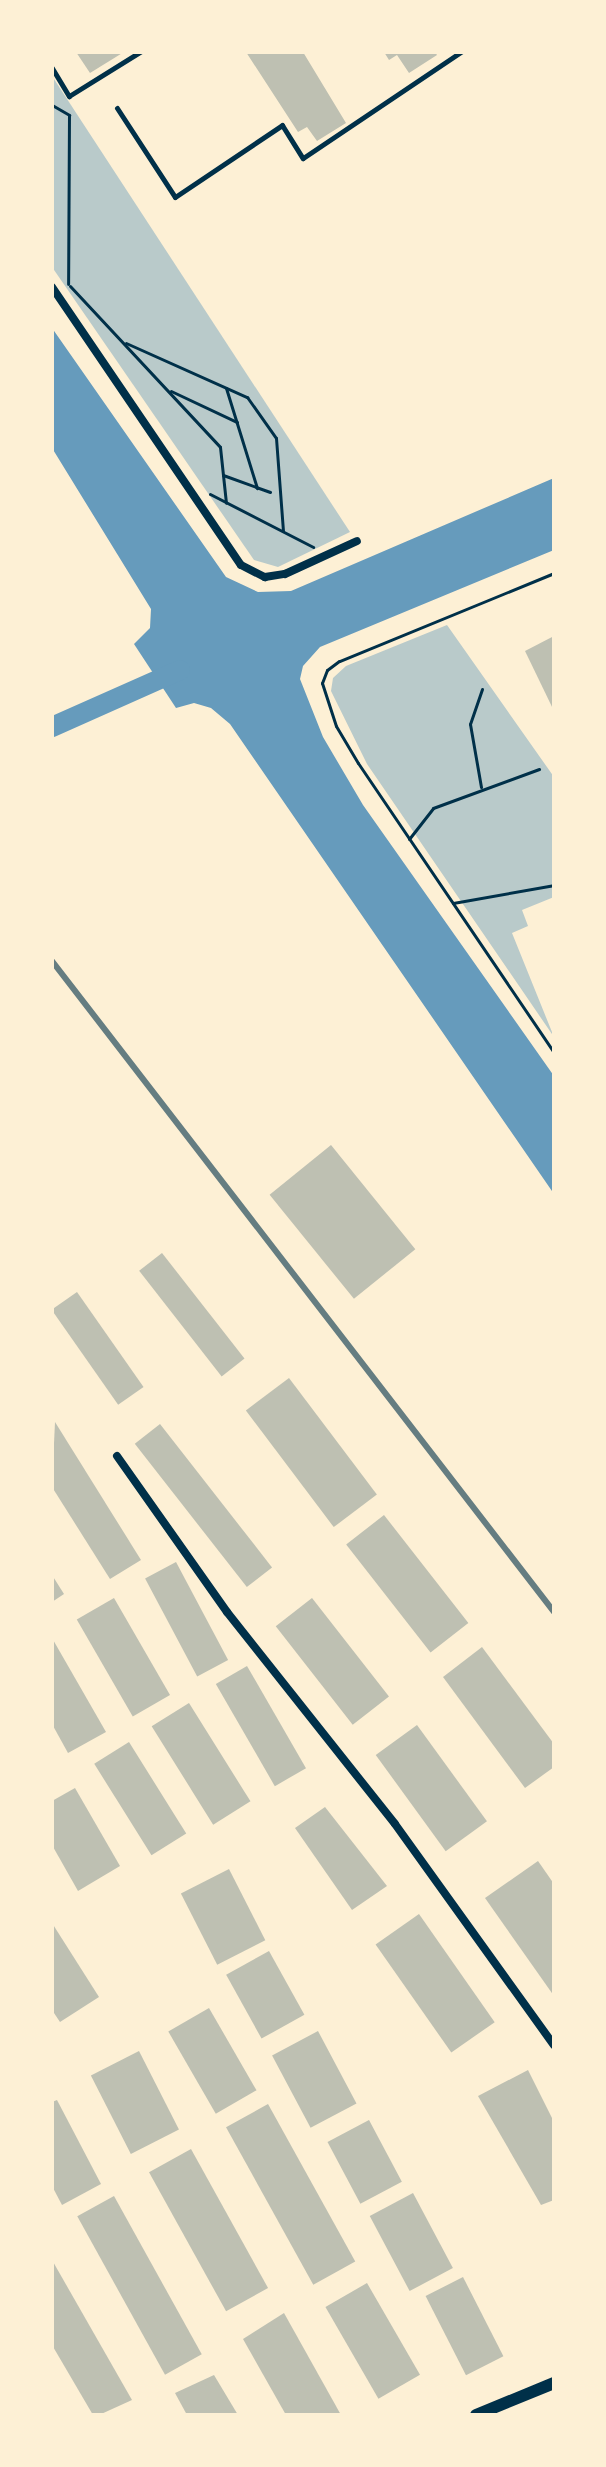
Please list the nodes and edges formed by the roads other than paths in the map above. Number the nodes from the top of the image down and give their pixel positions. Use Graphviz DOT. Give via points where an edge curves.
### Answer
graph roads {
  1 [pos="140,52"];
  2 [pos="461,52"];
  3 [pos="52,68"];
  4 [pos="117,108"];
  5 [pos="52,286"];
  6 [pos="357,541"];
  7 [pos="117,1456"];
  8 [pos="554,2045"];
  9 [pos="554,2383"];
  10 [pos="476,2415"];
  1 -- 3 [label="lane" via="69,96"];
  2 -- 4 [label="lane" via="303,158 282,125 175,197"];
  5 -- 6 [label="street" via="251,572 285,574"];
  7 -- 8 [label="street" via="227,1612 395,1824"];
  9 -- 10 [label="street"];
}
